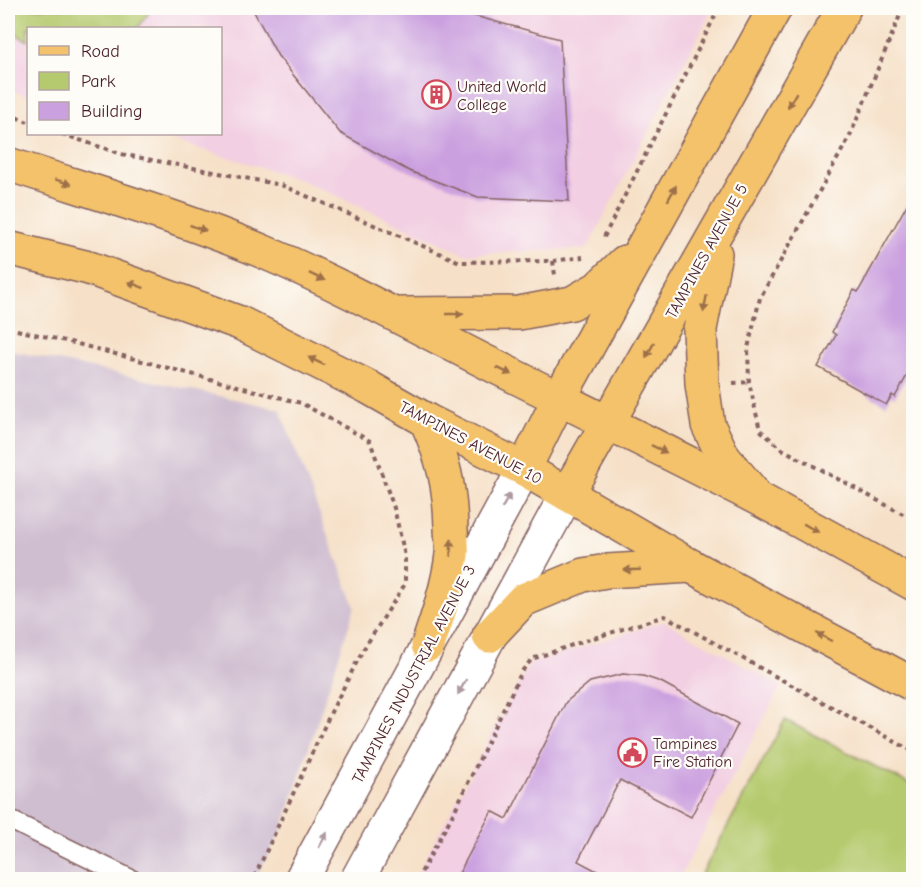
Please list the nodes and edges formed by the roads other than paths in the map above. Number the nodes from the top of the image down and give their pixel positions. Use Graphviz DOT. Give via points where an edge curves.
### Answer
graph roads {
  1 [pos="776,8"];
  2 [pos="844,8"];
  3 [pos="8,164"];
  4 [pos="720,226"];
  5 [pos="643,244"];
  6 [pos="8,248"];
  7 [pos="396,314"];
  8 [pos="560,397"];
  9 [pos="426,420"];
  10 [pos="607,421"];
  11 [pos="524,469"];
  12 [pos="567,494"];
  13 [pos="760,500"];
  14 [pos="691,566"];
  15 [pos="914,584"];
  16 [pos="489,636"];
  17 [pos="428,645"];
  18 [pos="914,685"];
  19 [pos="8,819"];
  20 [pos="133,879"];
  21 [pos="302,879"];
  22 [pos="357,879"];
  5 -- 1 [label="main road, one-way"];
  2 -- 4 [label="main road, TAMPINES AVENUE 5, one-way"];
  3 -- 7 [label="main road, one-way" via="264,252"];
  4 -- 10 [label="main road, TAMPINES AVENUE 5, one-way"];
  4 -- 13 [label="main road, one-way" via="700,328 702,384 708,425 724,458"];
  7 -- 5 [label="main road, one-way" via="519,313 572,303 598,288"];
  5 -- 8 [label="main road"];
  9 -- 6 [label="main road, TAMPINES AVENUE 10, one-way" via="240,323 89,268"];
  7 -- 8 [label="main road, one-way"];
  8 -- 10 [label="main road"];
  8 -- 11 [label="main road"];
  9 -- 11 [label="main road, TAMPINES AVENUE 10"];
  17 -- 9 [label="main road, one-way" via="443,601 452,554 446,476"];
  10 -- 12 [label="main road, TAMPINES AVENUE 5"];
  10 -- 13 [label="main road, one-way"];
  11 -- 12 [label="main road, TAMPINES AVENUE 10"];
  17 -- 11 [label="street, TAMPINES INDUSTRIAL AVENUE 3, one-way"];
  12 -- 14 [label="main road, TAMPINES AVENUE 10"];
  12 -- 16 [label="street"];
  13 -- 15 [label="main road, one-way"];
  14 -- 16 [label="main road, one-way" via="583,575 523,600"];
  18 -- 14 [label="main road, TAMPINES AVENUE 10, one-way"];
  16 -- 22 [label="street, one-way"];
  21 -- 17 [label="street, TAMPINES INDUSTRIAL AVENUE 3, one-way"];
  19 -- 20 [label="lane"];
}
